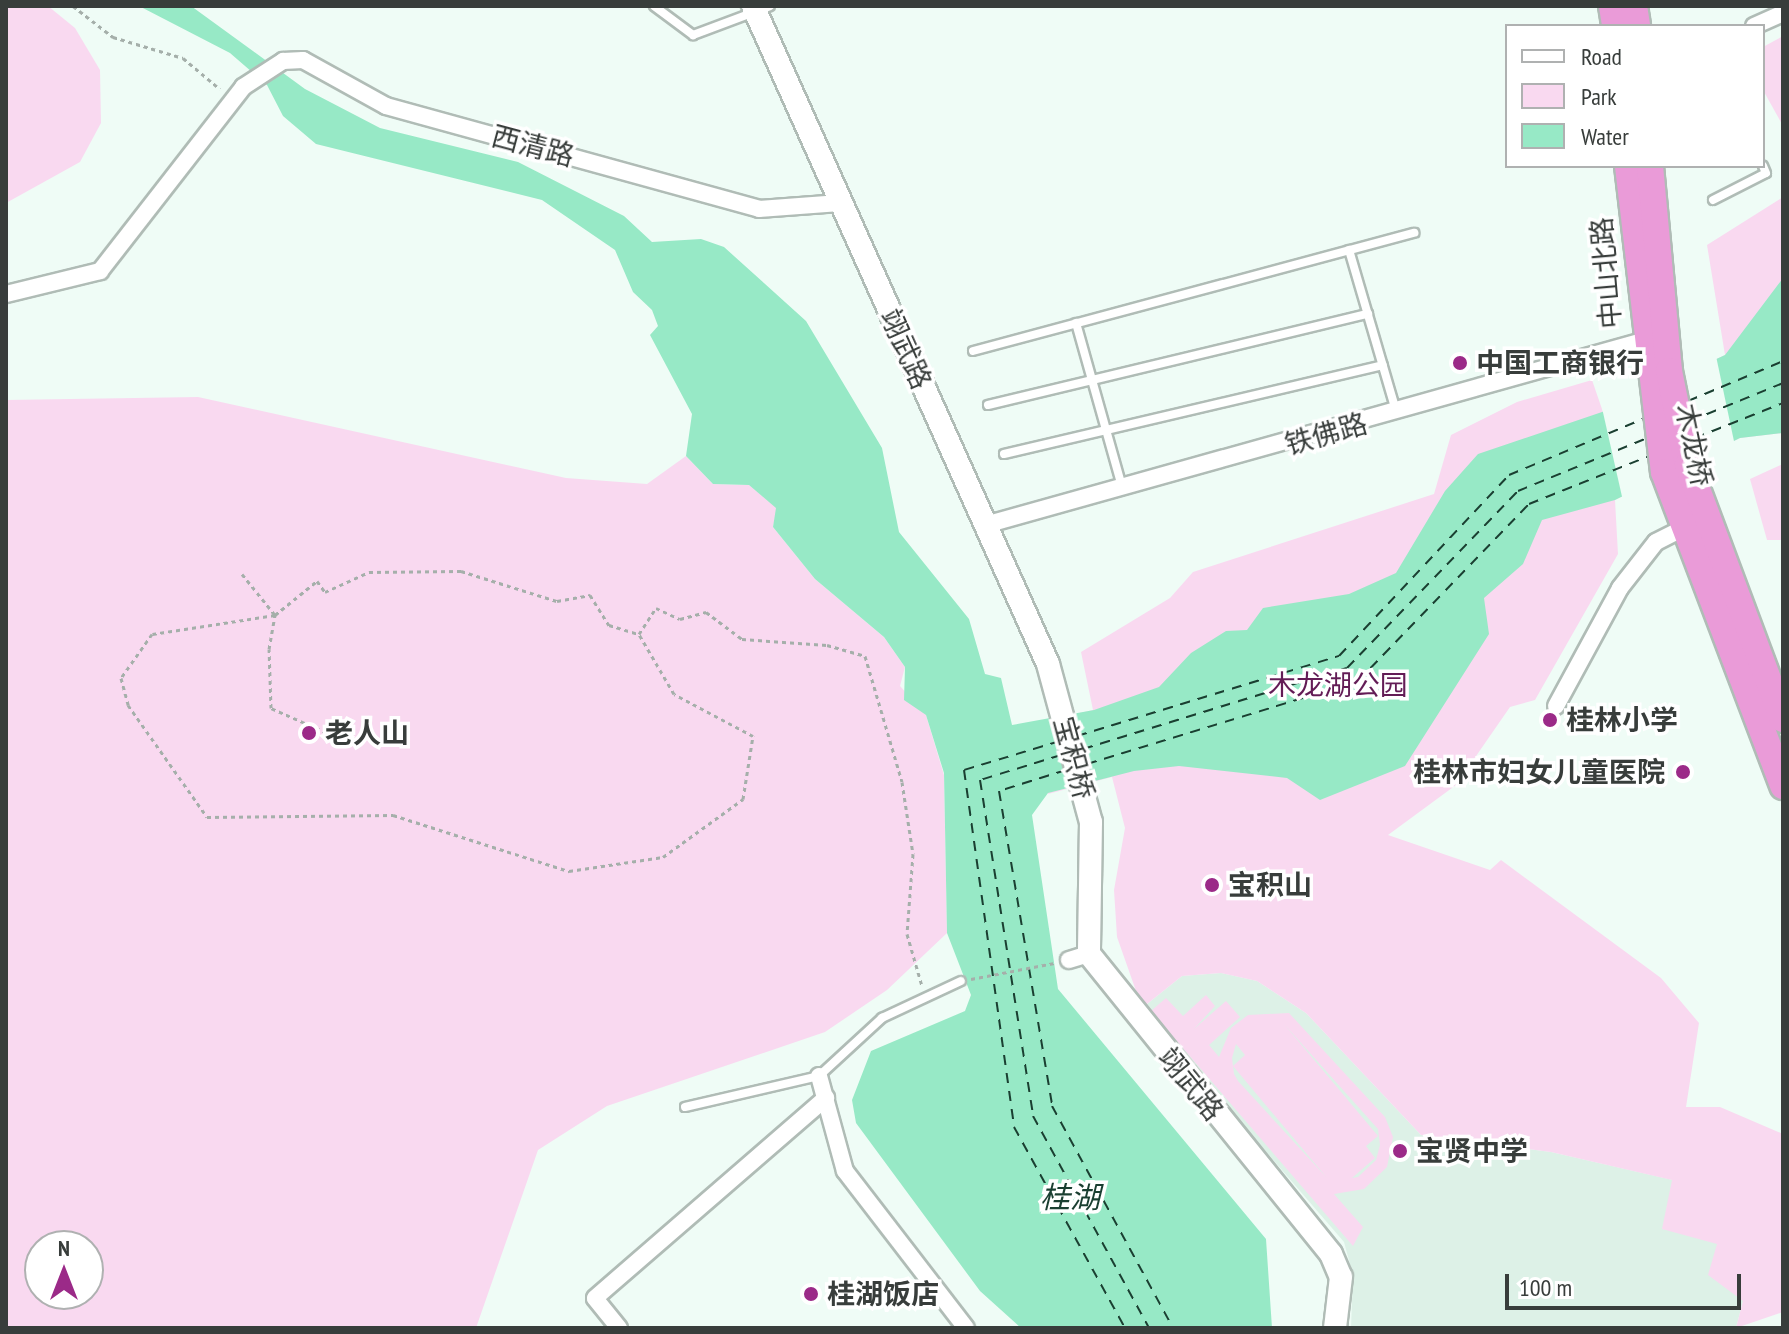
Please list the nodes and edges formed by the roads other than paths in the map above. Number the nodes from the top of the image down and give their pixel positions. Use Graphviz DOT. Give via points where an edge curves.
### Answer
graph roads {
  1 [pos="654,6"];
  2 [pos="759,8"];
  3 [pos="1783,13"];
  4 [pos="1758,24"];
  5 [pos="1628,168"];
  6 [pos="1650,168"];
  7 [pos="1764,168"];
  8 [pos="1713,200"];
  9 [pos="840,203"];
  10 [pos="1414,233"];
  11 [pos="1349,250"];
  12 [pos="6,294"];
  13 [pos="1368,314"];
  14 [pos="1076,323"];
  15 [pos="1654,338"];
  16 [pos="973,351"];
  17 [pos="1383,365"];
  18 [pos="1658,372"];
  19 [pos="1092,380"];
  20 [pos="988,405"];
  21 [pos="1397,414"];
  22 [pos="1106,430"];
  23 [pos="1004,454"];
  24 [pos="1123,492"];
  25 [pos="1693,524"];
  26 [pos="985,525"];
  27 [pos="1056,694"];
  28 [pos="1556,706"];
  29 [pos="1783,719"];
  30 [pos="1783,786"];
  31 [pos="1079,957"];
  32 [pos="961,981"];
  33 [pos="819,1076"];
  34 [pos="826,1098"];
  35 [pos="685,1107"];
  36 [pos="619,1328"];
  37 [pos="966,1328"];
  38 [pos="1335,1328"];
  1 -- 2 [label="lane" via="693,35"];
  2 -- 9 [label="main road, 翊武路"];
  3 -- 4 [label="street"];
  5 -- 15 [label="highway, 中山北路"];
  6 -- 15 [label="highway, 中山北路"];
  7 -- 8 [label="lane" via="1766,173"];
  9 -- 12 [label="street, 西清路" via="759,209 386,106 303,60 283,61 238,93 100,271"];
  9 -- 26 [label="main road, 翊武路"];
  10 -- 11 [label="lane"];
  11 -- 13 [label="lane"];
  11 -- 14 [label="lane"];
  13 -- 17 [label="lane"];
  13 -- 19 [label="lane"];
  14 -- 16 [label="lane"];
  14 -- 19 [label="lane"];
  15 -- 18 [label="highway, 中山北路"];
  15 -- 21 [label="street, 铁佛路"];
  17 -- 21 [label="lane"];
  17 -- 22 [label="lane"];
  18 -- 25 [label="highway, 木龙桥"];
  19 -- 20 [label="lane"];
  19 -- 22 [label="lane"];
  21 -- 24 [label="street, 铁佛路"];
  22 -- 23 [label="lane"];
  22 -- 24 [label="lane"];
  24 -- 26 [label="street, 铁佛路"];
  25 -- 28 [label="street" via="1656,542 1620,588"];
  25 -- 29 [label="highway"];
  25 -- 30 [label="highway"];
  26 -- 27 [label="main road, 翊武路"];
  27 -- 31 [label="main road, 宝积桥" via="1091,822"];
  31 -- 38 [label="main road, 翊武路" via="1331,1254 1341,1277"];
  32 -- 33 [label="lane" via="882,1018"];
  33 -- 34 [label="street"];
  33 -- 35 [label="lane"];
  34 -- 36 [label="street" via="595,1298"];
  34 -- 37 [label="street" via="845,1171"];
}
